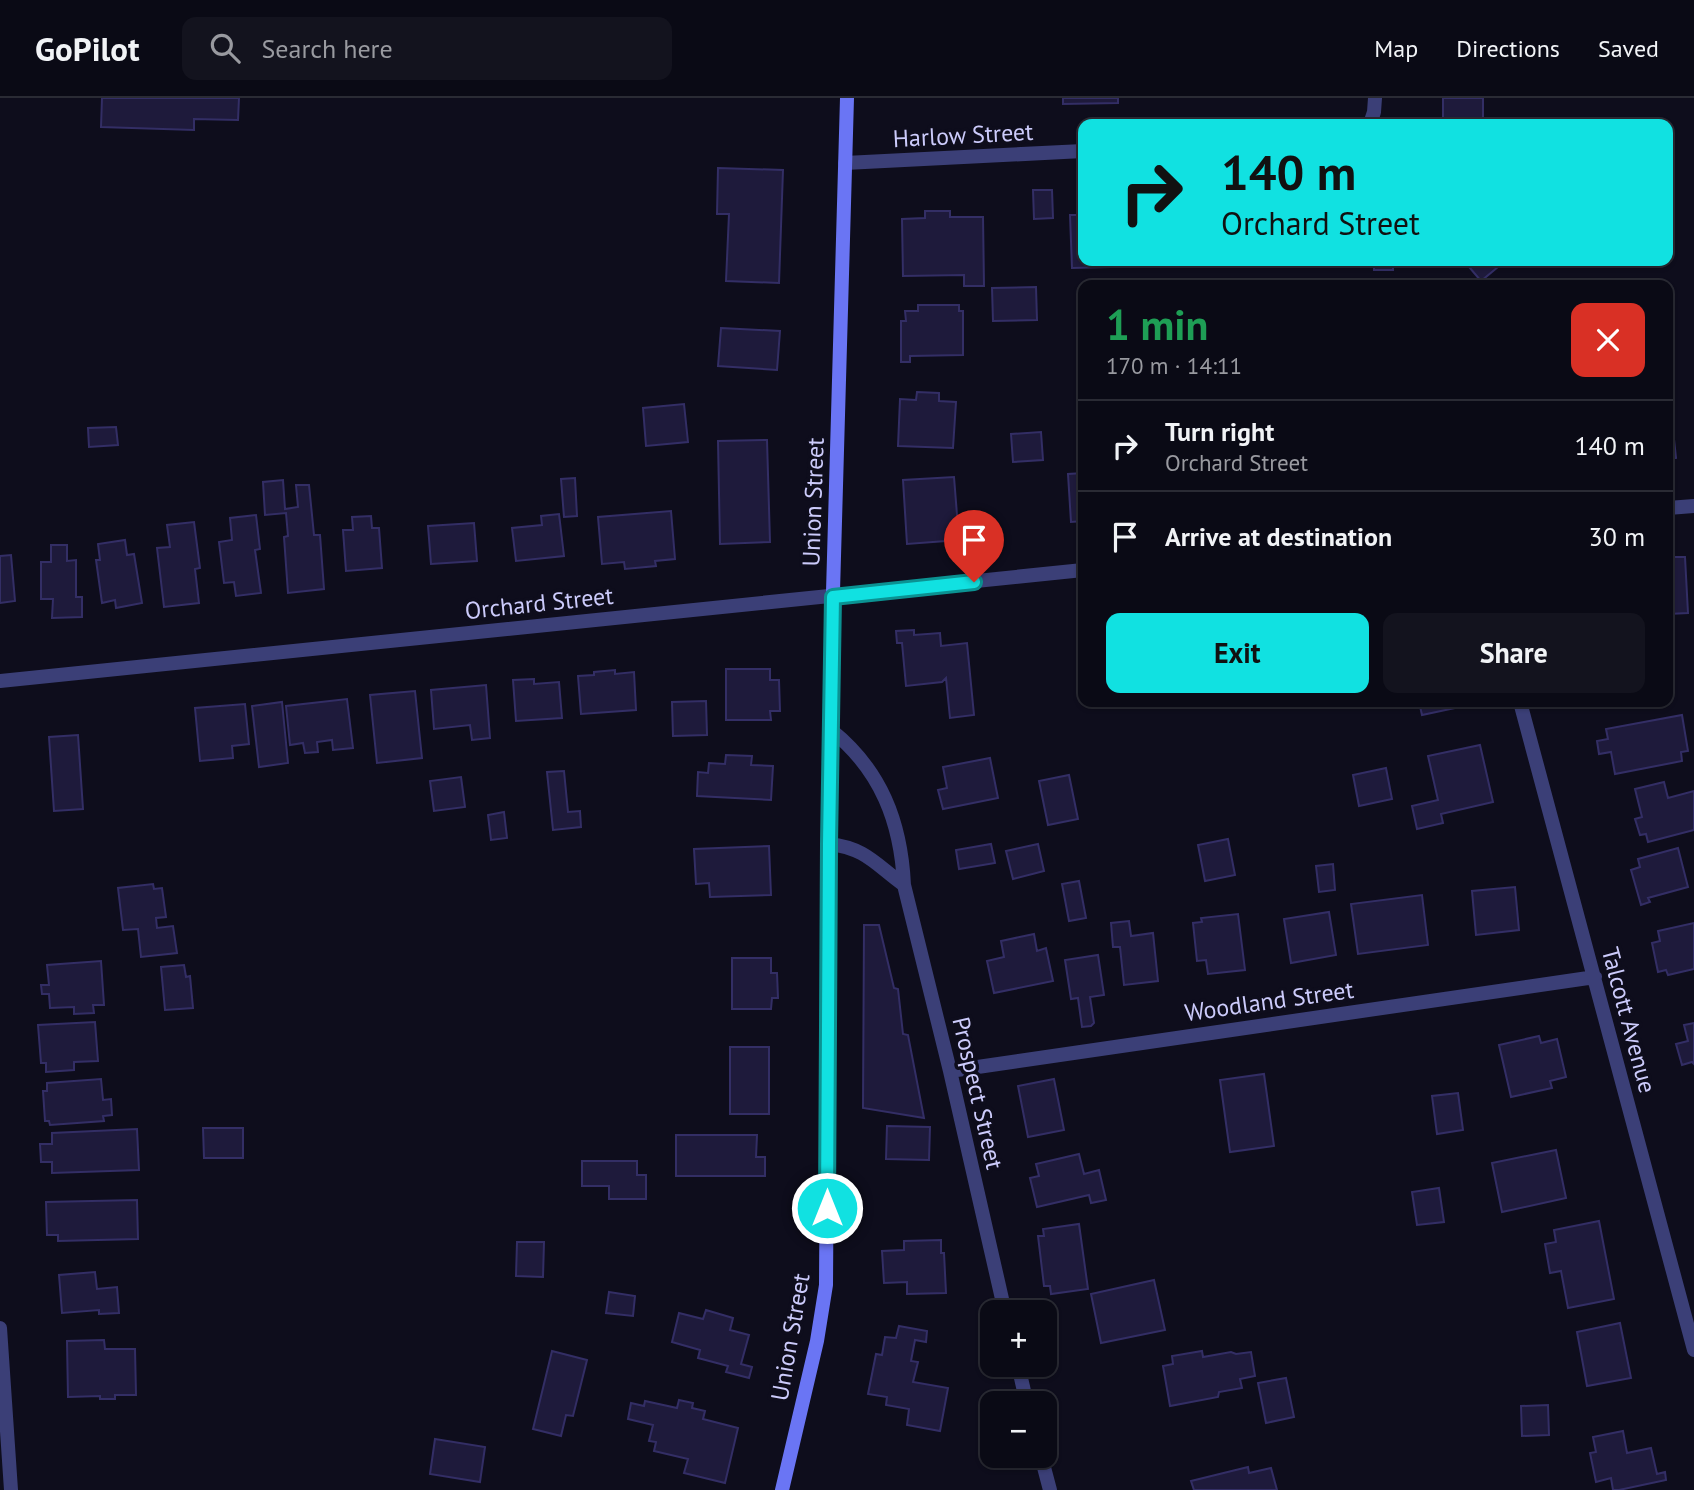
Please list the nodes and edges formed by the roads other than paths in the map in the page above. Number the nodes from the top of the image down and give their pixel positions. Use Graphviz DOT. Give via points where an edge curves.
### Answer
graph roads {
  1 [pos="847,98"];
  2 [pos="1376,98"];
  3 [pos="1372,119"];
  4 [pos="1078,151"];
  5 [pos="845,163"];
  6 [pos="1694,506"];
  7 [pos="1673,508"];
  8 [pos="1078,571"];
  9 [pos="833,597"];
  10 [pos="0,681"];
  11 [pos="1521,707"];
  12 [pos="831,730"];
  13 [pos="829,844"];
  14 [pos="904,885"];
  15 [pos="1595,977"];
  16 [pos="950,1071"];
  17 [pos="1002,1300"];
  18 [pos="0,1328"];
  19 [pos="1694,1350"];
  20 [pos="1044,1468"];
  21 [pos="11,1490"];
  22 [pos="782,1490"];
  23 [pos="1050,1490"];
  1 -- 5 [label="main road, Union Street"];
  2 -- 3 [label="street"];
  4 -- 5 [label="street, Harlow Street"];
  5 -- 9 [label="main road, Union Street"];
  6 -- 7 [label="street"];
  8 -- 9 [label="street, Orchard Street"];
  9 -- 10 [label="street, Orchard Street"];
  9 -- 12 [label="main road, Union Street"];
  11 -- 15 [label="street, Talcott Avenue"];
  12 -- 13 [label="main road, Union Street"];
  12 -- 14 [label="street, Prospect Street" via="880,786 899,839"];
  13 -- 14 [label="street" via="861,852"];
  13 -- 22 [label="main road, Union Street" via="826,1285"];
  14 -- 16 [label="street, Prospect Street"];
  15 -- 16 [label="street, Woodland Street"];
  15 -- 19 [label="street, Talcott Avenue"];
  16 -- 17 [label="street, Prospect Street"];
  18 -- 21 [label="street"];
  20 -- 23 [label="street"];
}
